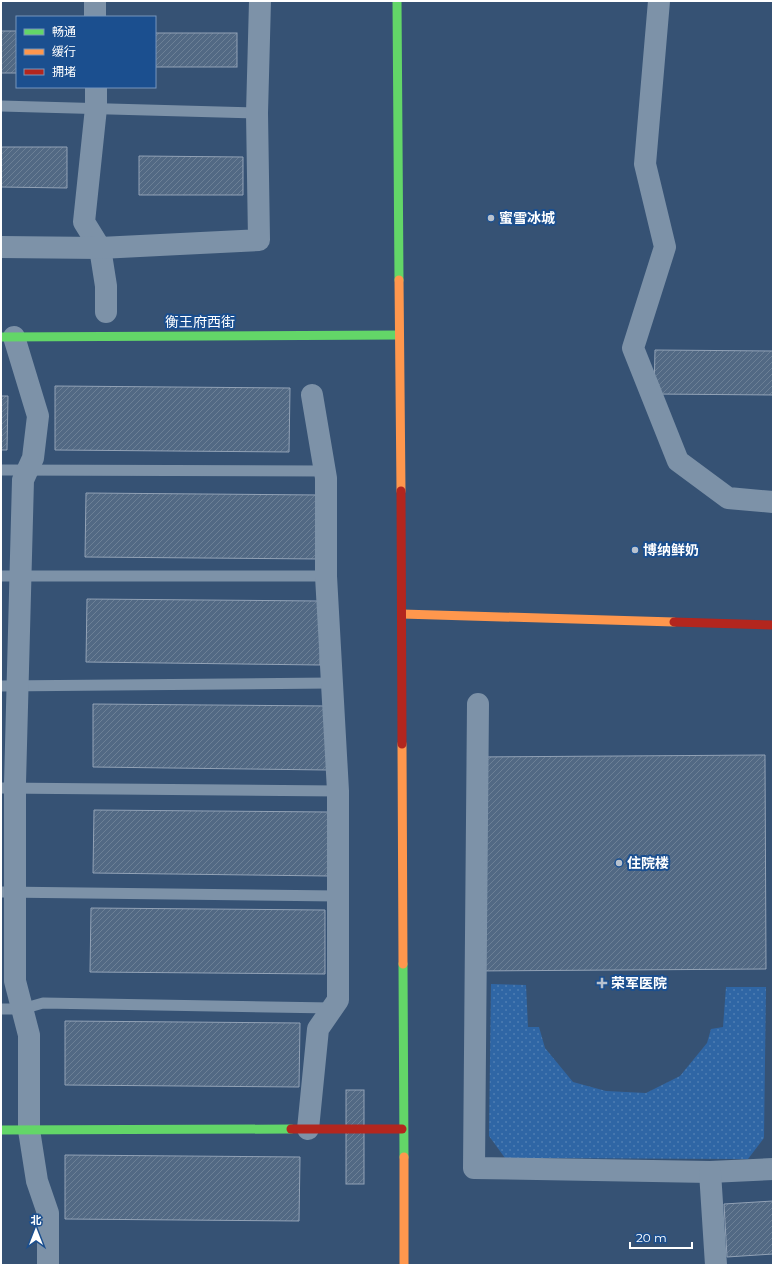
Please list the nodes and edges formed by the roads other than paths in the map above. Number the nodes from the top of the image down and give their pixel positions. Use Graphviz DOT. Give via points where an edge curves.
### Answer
graph roads {
  1 [pos="95,1"];
  2 [pos="260,1"];
  3 [pos="397,1"];
  4 [pos="659,1"];
  5 [pos="95,16"];
  6 [pos="96,97"];
  7 [pos="1,106"];
  8 [pos="258,113"];
  9 [pos="1,247"];
  10 [pos="100,248"];
  11 [pos="106,312"];
  12 [pos="399,335"];
  13 [pos="7,337"];
  14 [pos="312,395"];
  15 [pos="1,470"];
  16 [pos="27,471"];
  17 [pos="325,471"];
  18 [pos="773,502"];
  19 [pos="11,576"];
  20 [pos="326,576"];
  21 [pos="402,614"];
  22 [pos="773,625"];
  23 [pos="331,684"];
  24 [pos="9,686"];
  25 [pos="478,704"];
  26 [pos="8,788"];
  27 [pos="338,791"];
  28 [pos="8,892"];
  29 [pos="337,896"];
  30 [pos="332,1008"];
  31 [pos="12,1009"];
  32 [pos="402,1129"];
  33 [pos="1,1130"];
  34 [pos="29,1130"];
  35 [pos="308,1130"];
  36 [pos="773,1169"];
  37 [pos="710,1172"];
  38 [pos="48,1265"];
  39 [pos="404,1265"];
  40 [pos="716,1265"];
  1 -- 5 [label="street"];
  2 -- 8 [label="street"];
  3 -- 12 [label="street"];
  4 -- 18 [label="street" via="644,164 664,247 632,348 678,461 728,498"];
  6 -- 7 [label="lane"];
  6 -- 8 [label="lane"];
  6 -- 10 [label="street" via="84,222"];
  8 -- 10 [label="street" via="259,240"];
  9 -- 10 [label="street"];
  10 -- 11 [label="street" via="106,286"];
  12 -- 13 [label="street, 衡王府西街"];
  12 -- 21 [label="street"];
  13 -- 16 [label="street" via="38,416 33,458"];
  14 -- 17 [label="street"];
  15 -- 16 [label="lane"];
  16 -- 17 [label="lane"];
  16 -- 19 [label="street" via="23,480"];
  17 -- 20 [label="street"];
  19 -- 20 [label="lane"];
  19 -- 24 [label="street"];
  20 -- 23 [label="street"];
  21 -- 22 [label="street"];
  21 -- 32 [label="street"];
  23 -- 24 [label="lane"];
  23 -- 27 [label="street"];
  24 -- 26 [label="street"];
  25 -- 37 [label="street" via="474,1168"];
  26 -- 27 [label="lane"];
  26 -- 28 [label="street"];
  27 -- 29 [label="street"];
  28 -- 29 [label="lane"];
  28 -- 31 [label="street" via="15,981"];
  29 -- 30 [label="street" via="338,1000"];
  30 -- 31 [label="lane" via="44,1003"];
  30 -- 35 [label="street" via="318,1029"];
  31 -- 34 [label="street" via="29,1035"];
  32 -- 35 [label="street"];
  32 -- 39 [label="street"];
  33 -- 34 [label="street"];
  34 -- 35 [label="street"];
  34 -- 38 [label="street" via="37,1181 48,1213"];
  36 -- 37 [label="street"];
  37 -- 40 [label="street"];
}
